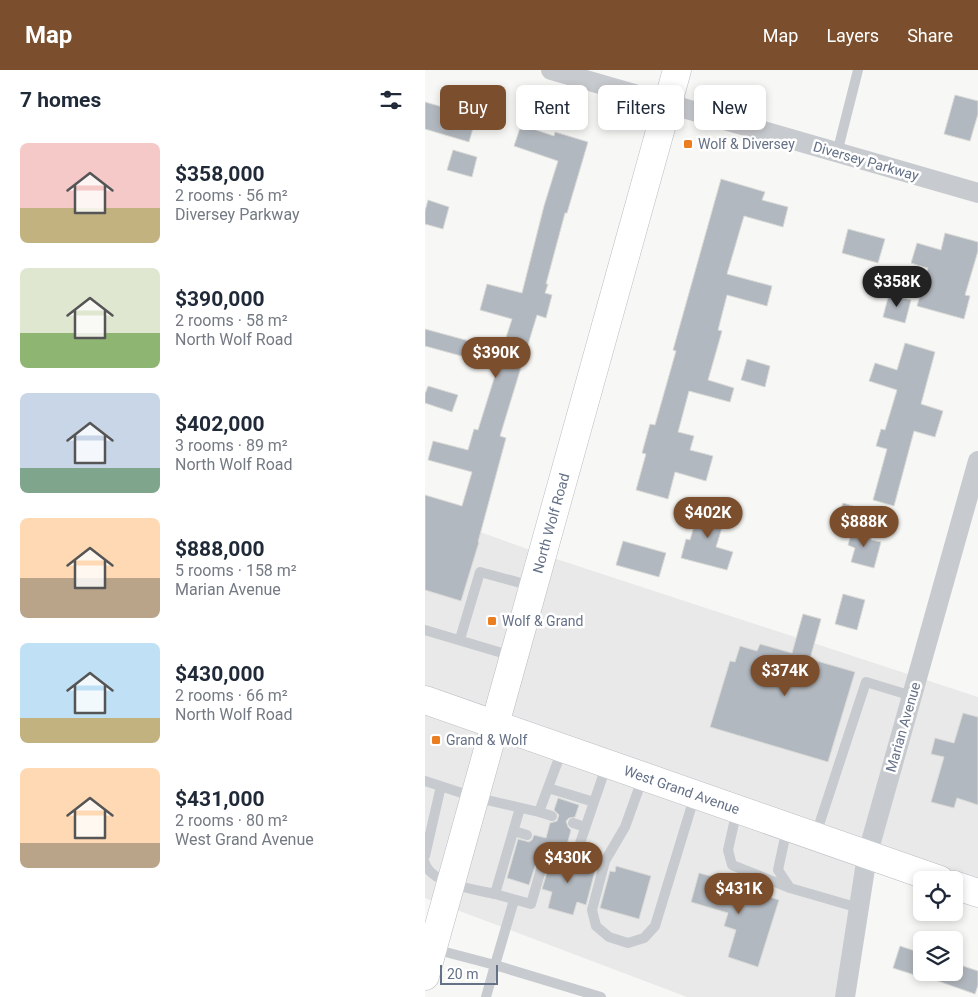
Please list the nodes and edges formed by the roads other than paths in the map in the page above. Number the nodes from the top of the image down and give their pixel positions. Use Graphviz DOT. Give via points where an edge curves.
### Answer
graph roads {
  1 [pos="551,70"];
  2 [pos="677,70"];
  3 [pos="858,70"];
  4 [pos="604,85"];
  5 [pos="673,85"];
  6 [pos="684,108"];
  7 [pos="660,130"];
  8 [pos="837,153"];
  9 [pos="978,193"];
  10 [pos="978,462"];
  11 [pos="533,586"];
  12 [pos="425,630"];
  13 [pos="460,639"];
  14 [pos="513,657"];
  15 [pos="912,696"];
  16 [pos="425,700"];
  17 [pos="494,723"];
  18 [pos="563,748"];
  19 [pos="608,763"];
  20 [pos="643,776"];
  21 [pos="425,780"];
  22 [pos="441,786"];
  23 [pos="548,788"];
  24 [pos="695,794"];
  25 [pos="474,797"];
  26 [pos="594,802"];
  27 [pos="520,808"];
  28 [pos="738,810"];
  29 [pos="539,812"];
  30 [pos="553,816"];
  31 [pos="573,823"];
  32 [pos="585,827"];
  33 [pos="787,827"];
  34 [pos="514,831"];
  35 [pos="527,835"];
  36 [pos="815,837"];
  37 [pos="565,847"];
  38 [pos="577,852"];
  39 [pos="425,856"];
  40 [pos="867,856"];
  41 [pos="425,864"];
  42 [pos="913,871"];
  43 [pos="450,884"];
  44 [pos="790,888"];
  45 [pos="963,888"];
  46 [pos="978,893"];
  47 [pos="495,894"];
  48 [pos="515,900"];
  49 [pos="859,908"];
  50 [pos="433,948"];
  51 [pos="495,965"];
  52 [pos="425,976"];
  53 [pos="486,997"];
  54 [pos="601,997"];
  55 [pos="845,997"];
  1 -- 4 [label="street, Diversey Parkway"];
  2 -- 5 [label="main road, North Wolf Road"];
  3 -- 8 [label="lane"];
  6 -- 8 [label="street, Diversey Parkway"];
  7 -- 11 [label="main road, North Wolf Road"];
  8 -- 9 [label="street, Diversey Parkway"];
  10 -- 15 [label="street, Marian Avenue"];
  11 -- 13 [label="lane" via="480,572"];
  11 -- 14 [label="main road, North Wolf Road"];
  12 -- 13 [label="lane"];
  13 -- 14 [label="lane"];
  14 -- 17 [label="main road, North Wolf Road"];
  15 -- 36 [label="lane" via="866,682"];
  15 -- 40 [label="street, Marian Avenue"];
  16 -- 17 [label="main road, West Grand Avenue"];
  17 -- 18 [label="main road, West Grand Avenue"];
  17 -- 25 [label="main road, North Wolf Road"];
  18 -- 19 [label="main road, West Grand Avenue"];
  18 -- 23 [label="lane"];
  19 -- 20 [label="main road, West Grand Avenue"];
  19 -- 26 [label="lane"];
  20 -- 24 [label="main road, West Grand Avenue"];
  20 -- 24 [label="lane" via="625,827 605,861 592,910 596,926 609,937 628,943 644,938 655,926"];
  21 -- 22 [label="lane"];
  22 -- 25 [label="lane"];
  22 -- 39 [label="lane"];
  23 -- 26 [label="lane"];
  23 -- 29 [label="lane"];
  24 -- 28 [label="main road, West Grand Avenue"];
  25 -- 27 [label="lane"];
  25 -- 43 [label="main road, North Wolf Road"];
  26 -- 32 [label="lane"];
  27 -- 29 [label="lane"];
  27 -- 34 [label="lane"];
  28 -- 33 [label="main road, West Grand Avenue"];
  28 -- 44 [label="lane" via="728,850 732,865"];
  29 -- 30 [label="lane"];
  31 -- 32 [label="lane"];
  32 -- 38 [label="lane"];
  33 -- 36 [label="main road, West Grand Avenue"];
  33 -- 44 [label="lane" via="778,870"];
  34 -- 35 [label="lane"];
  34 -- 47 [label="lane"];
  36 -- 40 [label="main road, West Grand Avenue"];
  37 -- 38 [label="lane"];
  38 -- 48 [label="lane" via="546,852 531,904"];
  40 -- 42 [label="main road, West Grand Avenue"];
  40 -- 49 [label="street, Marian Avenue"];
  41 -- 43 [label="lane" via="435,876"];
  43 -- 47 [label="lane"];
  43 -- 50 [label="main road, North Wolf Road"];
  44 -- 49 [label="lane"];
  45 -- 46 [label="main road"];
  47 -- 48 [label="lane"];
  48 -- 51 [label="lane"];
  49 -- 55 [label="street, Marian Avenue"];
  50 -- 51 [label="lane"];
  50 -- 52 [label="main road, North Wolf Road"];
  51 -- 53 [label="lane"];
  51 -- 54 [label="lane"];
}
